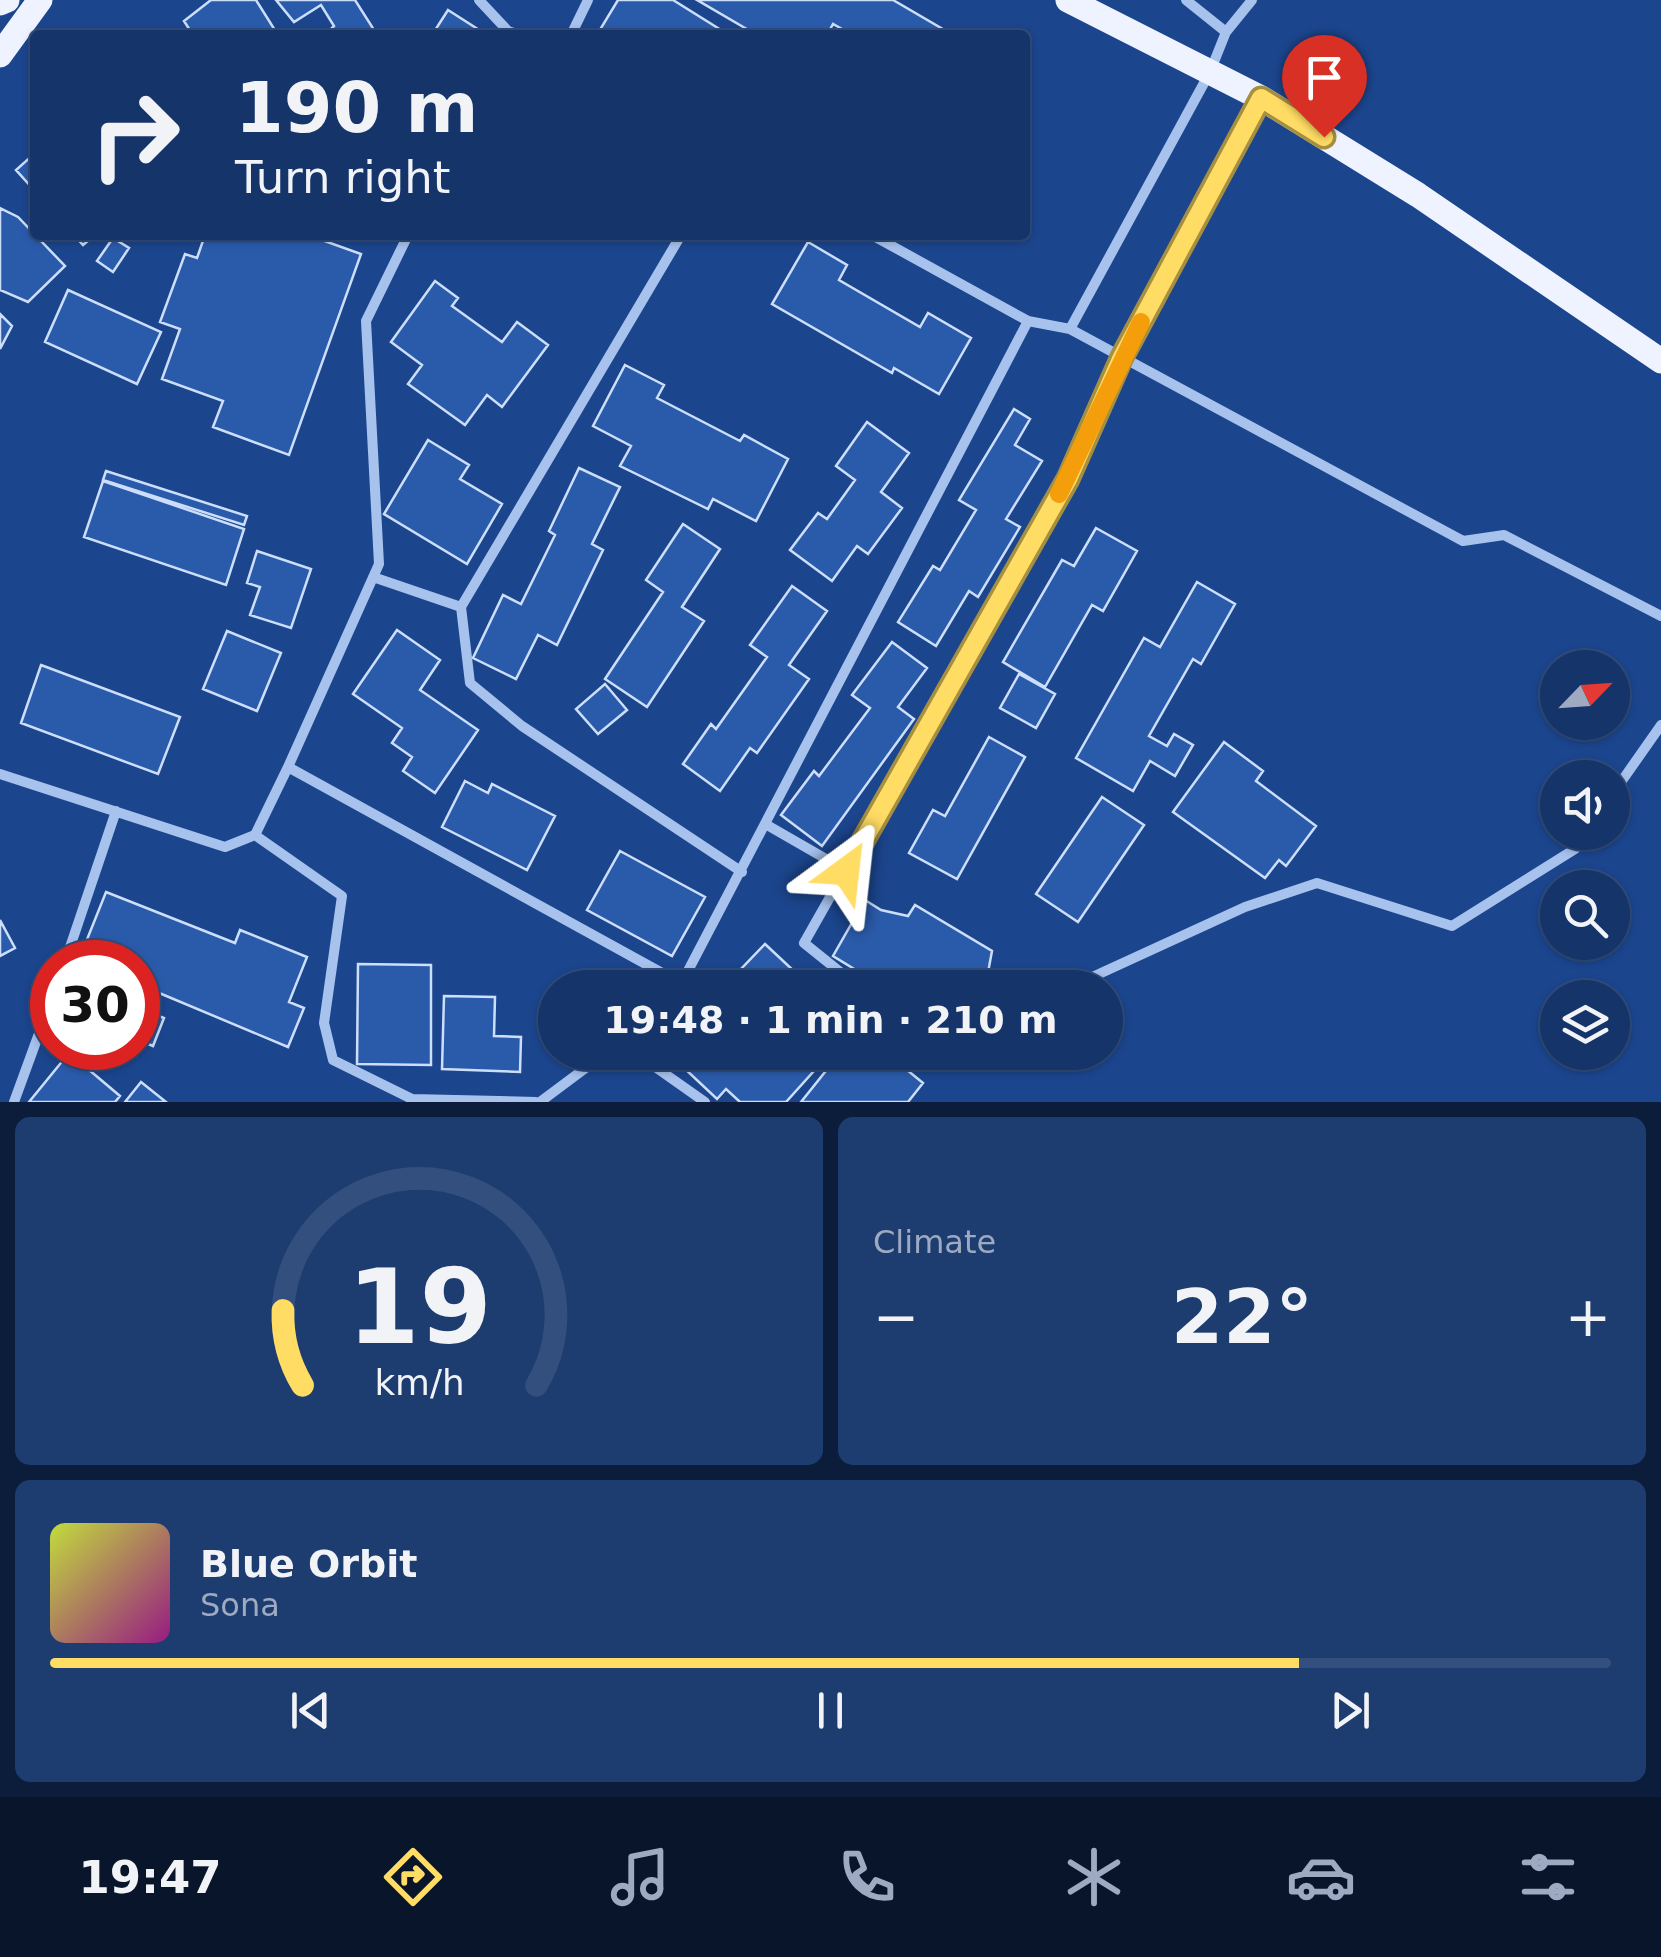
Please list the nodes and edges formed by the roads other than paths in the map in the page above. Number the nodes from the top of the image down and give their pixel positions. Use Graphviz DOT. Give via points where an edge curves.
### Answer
graph roads {
  1 [pos="7,0"];
  2 [pos="40,0"];
  3 [pos="479,0"];
  4 [pos="588,0"];
  5 [pos="1068,0"];
  6 [pos="1186,0"];
  7 [pos="1252,0"];
  8 [pos="0,4"];
  9 [pos="507,30"];
  10 [pos="573,30"];
  11 [pos="1226,32"];
  12 [pos="0,55"];
  13 [pos="1210,72"];
  14 [pos="1261,98"];
  15 [pos="406,240"];
  16 [pos="678,240"];
  17 [pos="881,240"];
  18 [pos="1028,321"];
  19 [pos="1070,329"];
  20 [pos="1122,357"];
  21 [pos="1661,362"];
  22 [pos="373,577"];
  23 [pos="462,607"];
  24 [pos="1661,616"];
  25 [pos="1661,725"];
  26 [pos="288,767"];
  27 [pos="1630,769"];
  28 [pos="0,774"];
  29 [pos="116,811"];
  30 [pos="767,824"];
  31 [pos="255,835"];
  32 [pos="1573,850"];
  33 [pos="846,871"];
  34 [pos="742,872"];
  35 [pos="72,940"];
  36 [pos="651,970"];
  37 [pos="689,970"];
  38 [pos="838,970"];
  39 [pos="1108,970"];
  40 [pos="30,1058"];
  41 [pos="582,1070"];
  42 [pos="659,1070"];
  43 [pos="411,1101"];
  44 [pos="14,1102"];
  45 [pos="538,1102"];
  46 [pos="704,1102"];
  1 -- 8 [label="main road"];
  2 -- 12 [label="main road"];
  3 -- 9 [label="street"];
  4 -- 10 [label="street"];
  5 -- 13 [label="main road"];
  6 -- 11 [label="street"];
  7 -- 11 [label="street"];
  11 -- 13 [label="street"];
  13 -- 14 [label="main road"];
  13 -- 19 [label="street"];
  14 -- 20 [label="street"];
  14 -- 21 [label="main road" via="1418,195"];
  15 -- 22 [label="street" via="366,321 379,564"];
  16 -- 23 [label="street"];
  17 -- 18 [label="street"];
  18 -- 19 [label="street"];
  18 -- 30 [label="street"];
  19 -- 20 [label="street"];
  20 -- 24 [label="street" via="1463,542 1504,535"];
  20 -- 33 [label="street" via="1068,479"];
  22 -- 23 [label="street"];
  22 -- 26 [label="street"];
  23 -- 34 [label="street" via="470,682 522,726"];
  25 -- 27 [label="street"];
  26 -- 31 [label="street"];
  26 -- 36 [label="street"];
  28 -- 29 [label="street"];
  29 -- 31 [label="street" via="225,847"];
  29 -- 35 [label="street"];
  30 -- 33 [label="street"];
  30 -- 34 [label="street"];
  31 -- 43 [label="street" via="342,896 324,1022 333,1060"];
  32 -- 39 [label="street" via="1452,926 1316,883 1245,907"];
  33 -- 38 [label="street" via="804,943"];
  34 -- 37 [label="street"];
  40 -- 44 [label="street"];
  41 -- 45 [label="street"];
  42 -- 46 [label="street"];
  43 -- 45 [label="street"];
}
